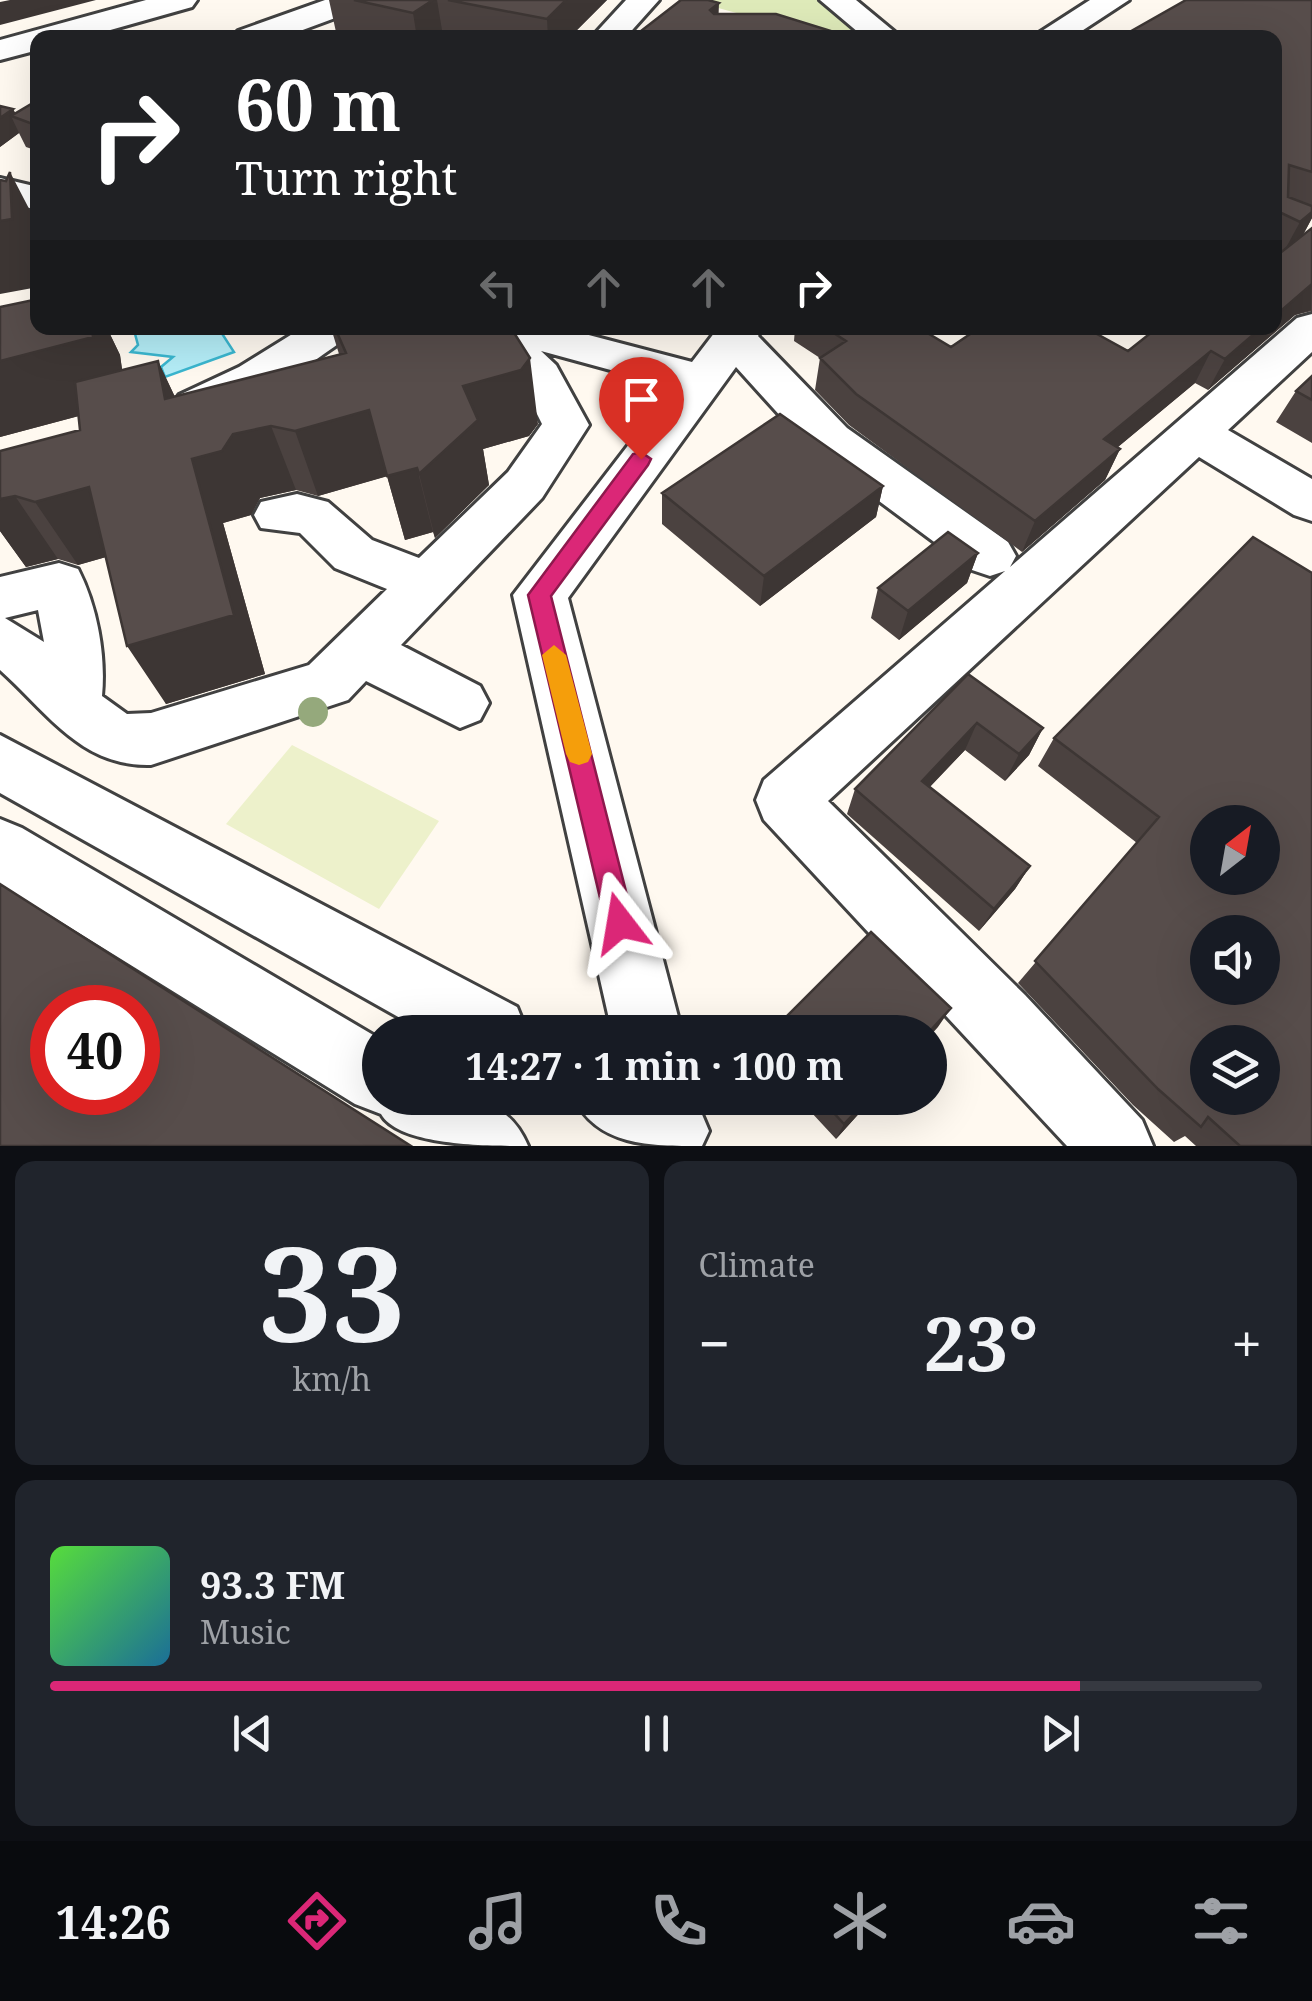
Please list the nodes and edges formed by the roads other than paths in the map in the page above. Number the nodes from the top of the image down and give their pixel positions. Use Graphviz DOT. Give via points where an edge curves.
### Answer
graph roads {
  1 [pos="181,0"];
  2 [pos="354,0"];
  3 [pos="644,0"];
  4 [pos="836,0"];
  5 [pos="1113,0"];
  6 [pos="96,23"];
  7 [pos="51,30"];
  8 [pos="130,30"];
  9 [pos="269,30"];
  10 [pos="615,30"];
  11 [pos="875,30"];
  12 [pos="1061,30"];
  13 [pos="30,37"];
  14 [pos="0,50"];
  15 [pos="0,189"];
  16 [pos="30,198"];
  17 [pos="0,222"];
  18 [pos="30,230"];
  19 [pos="1312,328"];
  20 [pos="321,335"];
  21 [pos="419,335"];
  22 [pos="540,335"];
  23 [pos="736,335"];
  24 [pos="741,335"];
  25 [pos="700,379"];
  26 [pos="153,416"];
  27 [pos="1195,434"];
  28 [pos="525,485"];
  29 [pos="1312,502"];
  30 [pos="601,513"];
  31 [pos="279,515"];
  32 [pos="990,556"];
  33 [pos="428,582"];
  34 [pos="0,598"];
  35 [pos="0,639"];
  36 [pos="361,650"];
  37 [pos="73,702"];
  38 [pos="460,704"];
  39 [pos="3,769"];
  40 [pos="0,849"];
  41 [pos="460,1015"];
  42 [pos="643,1015"];
  43 [pos="362,1068"];
  44 [pos="438,1115"];
  45 [pos="490,1146"];
  46 [pos="1116,1146"];
  1 -- 6 [label="street"];
  2 -- 9 [label="street"];
  3 -- 10 [label="street"];
  4 -- 11 [label="street"];
  5 -- 12 [label="street"];
  6 -- 7 [label="street"];
  6 -- 8 [label="street"];
  13 -- 14 [label="street"];
  15 -- 16 [label="street"];
  17 -- 18 [label="street"];
  19 -- 27 [label="street"];
  20 -- 26 [label="street" via="206,403"];
  21 -- 28 [label="street" via="522,358 540,376 566,425"];
  22 -- 25 [label="street"];
  23 -- 25 [label="street"];
  24 -- 32 [label="street" via="830,440"];
  25 -- 30 [label="street"];
  27 -- 29 [label="street"];
  27 -- 46 [label="street" via="786,800 1002,1019"];
  28 -- 30 [label="street"];
  28 -- 33 [label="street"];
  30 -- 42 [label="street" via="540,595"];
  31 -- 33 [label="street" via="299,512 324,521 366,561"];
  33 -- 36 [label="street"];
  34 -- 37 [label="street" via="59,584 77,664"];
  35 -- 37 [label="street"];
  36 -- 37 [label="street" via="328,682 151,739 121,738"];
  36 -- 38 [label="street"];
  39 -- 41 [label="street"];
  40 -- 43 [label="street"];
  44 -- 45 [label="street"];
}
